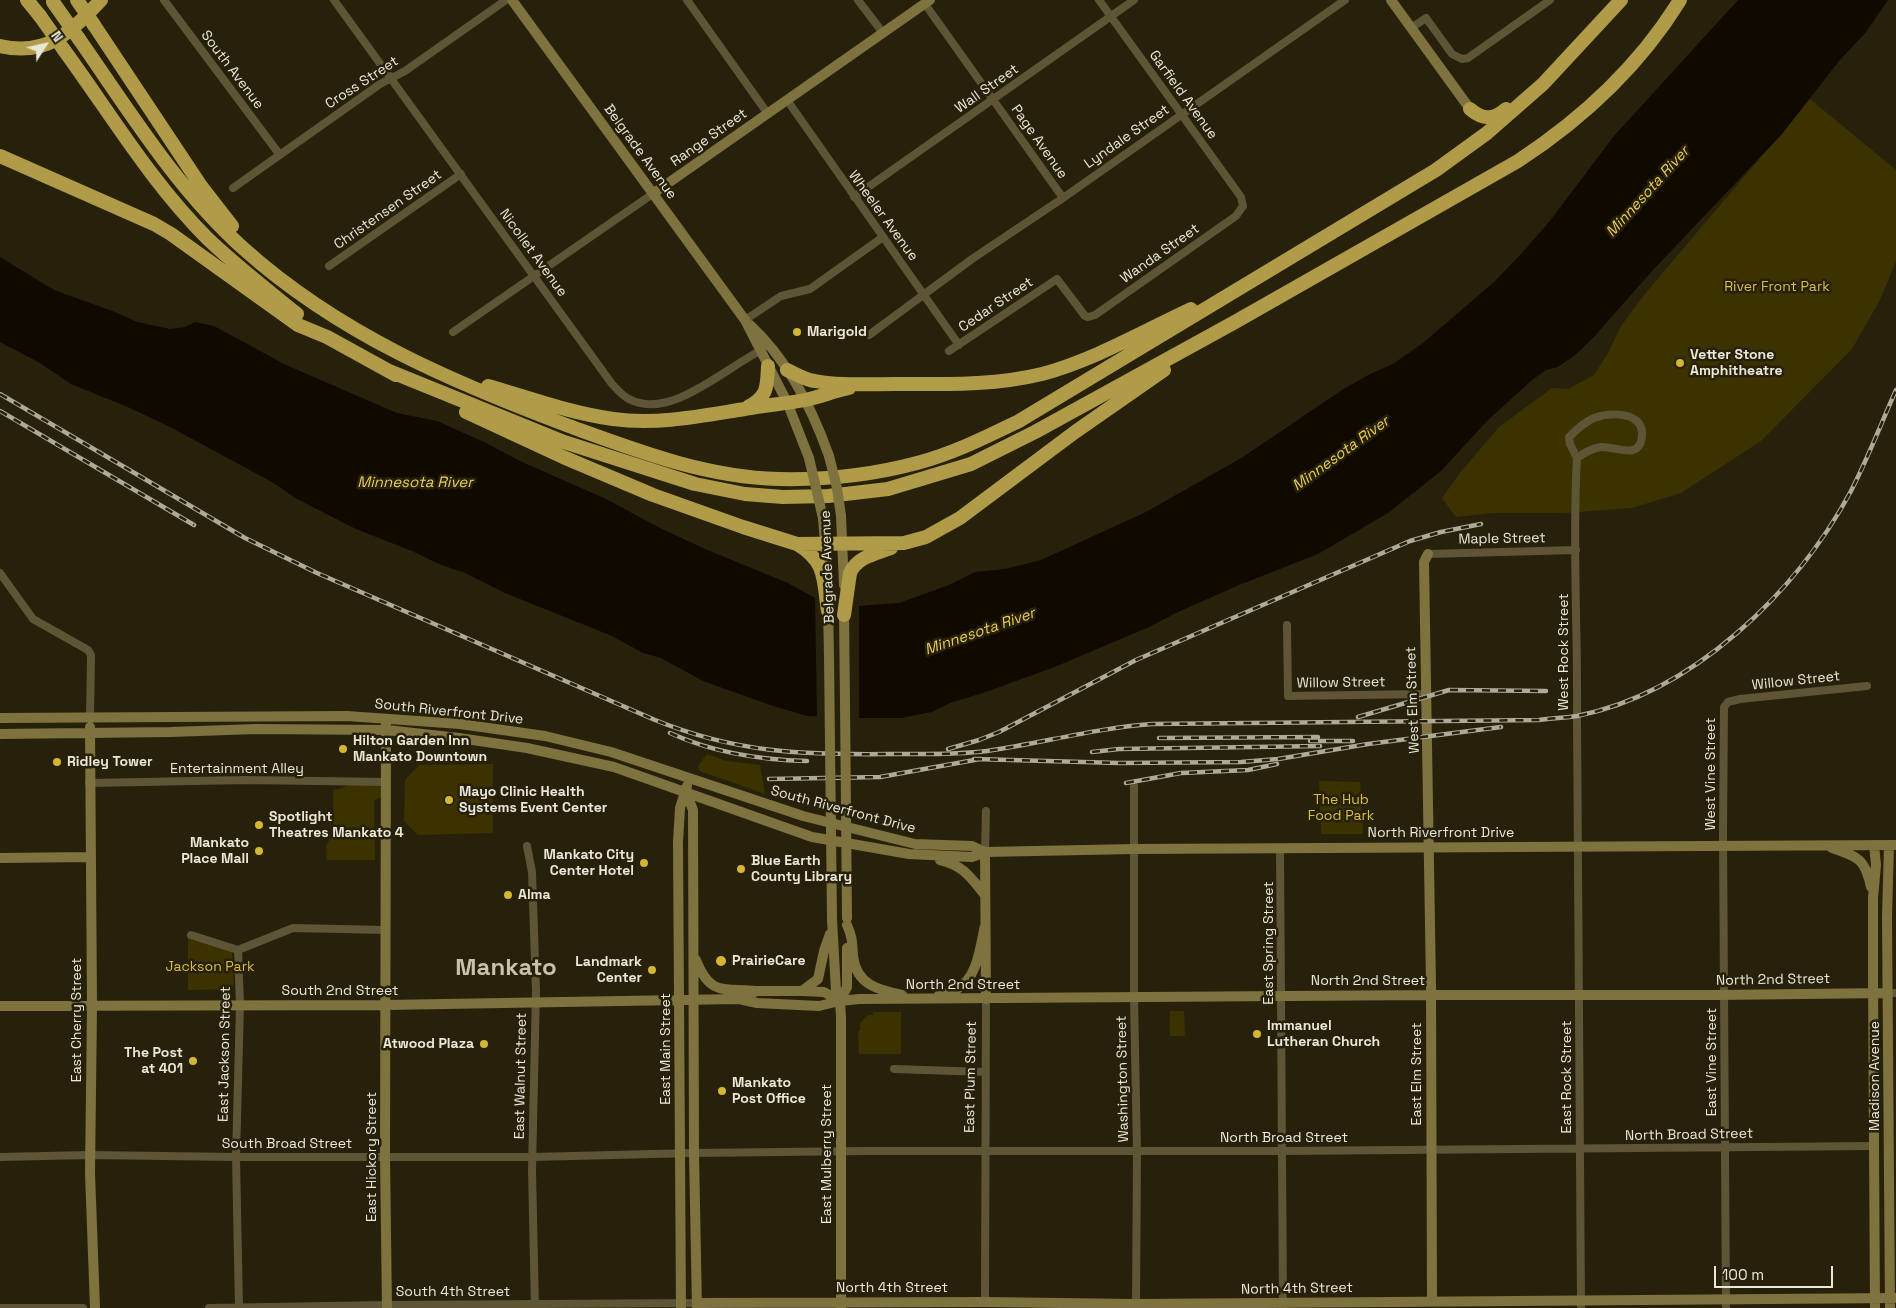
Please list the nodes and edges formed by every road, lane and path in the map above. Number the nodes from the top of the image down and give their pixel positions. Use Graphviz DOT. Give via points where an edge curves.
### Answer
graph roads {
  1 [pos="27,0"];
  2 [pos="77,0"];
  3 [pos="81,0"];
  4 [pos="100,0"];
  5 [pos="164,0"];
  6 [pos="334,0"];
  7 [pos="506,0"];
  8 [pos="512,0"];
  9 [pos="687,0"];
  10 [pos="858,0"];
  11 [pos="1099,0"];
  12 [pos="1134,0"];
  13 [pos="1345,0"];
  14 [pos="1391,0"];
  15 [pos="1550,0"];
  16 [pos="1621,0"];
  17 [pos="1680,0"];
  18 [pos="53,1"];
  19 [pos="928,2"];
  20 [pos="1111,16"];
  21 [pos="1411,28"];
  22 [pos="883,33"];
  23 [pos="0,45"];
  24 [pos="1556,70"];
  25 [pos="392,78"];
  26 [pos="787,100"];
  27 [pos="993,100"];
  28 [pos="1470,109"];
  29 [pos="768,114"];
  30 [pos="1181,114"];
  31 [pos="1459,154"];
  32 [pos="280,155"];
  33 [pos="0,156"];
  34 [pos="461,174"];
  35 [pos="233,188"];
  36 [pos="654,193"];
  37 [pos="854,197"];
  38 [pos="1063,198"];
  39 [pos="1243,206"];
  40 [pos="883,237"];
  41 [pos="329,266"];
  42 [pos="1263,274"];
  43 [pos="534,276"];
  44 [pos="1057,279"];
  45 [pos="286,282"];
  46 [pos="924,294"];
  47 [pos="745,320"];
  48 [pos="1235,322"];
  49 [pos="453,332"];
  50 [pos="869,335"];
  51 [pos="327,337"];
  52 [pos="959,345"];
  53 [pos="760,351"];
  54 [pos="950,351"];
  55 [pos="768,366"];
  56 [pos="787,370"];
  57 [pos="389,371"];
  58 [pos="439,374"];
  59 [pos="867,384"];
  60 [pos="805,400"];
  61 [pos="787,402"];
  62 [pos="744,409"];
  63 [pos="1576,458"];
  64 [pos="825,543"];
  65 [pos="843,543"];
  66 [pos="797,544"];
  67 [pos="904,544"];
  68 [pos="1576,550"];
  69 [pos="1428,554"];
  70 [pos="825,572"];
  71 [pos="0,573"];
  72 [pos="847,573"];
  73 [pos="828,611"];
  74 [pos="844,614"];
  75 [pos="1287,626"];
  76 [pos="1867,686"];
  77 [pos="1425,694"];
  78 [pos="1728,702"];
  79 [pos="90,717"];
  80 [pos="0,718"];
  81 [pos="386,718"];
  82 [pos="387,730"];
  83 [pos="90,732"];
  84 [pos="0,734"];
  85 [pos="689,778"];
  86 [pos="386,782"];
  87 [pos="89,783"];
  88 [pos="1134,786"];
  89 [pos="686,792"];
  90 [pos="986,811"];
  91 [pos="1874,845"];
  92 [pos="1893,845"];
  93 [pos="527,846"];
  94 [pos="1578,846"];
  95 [pos="1723,846"];
  96 [pos="1824,846"];
  97 [pos="1429,847"];
  98 [pos="1280,848"];
  99 [pos="1134,849"];
  100 [pos="985,852"];
  101 [pos="909,854"];
  102 [pos="90,857"];
  103 [pos="0,858"];
  104 [pos="985,895"];
  105 [pos="1873,898"];
  106 [pos="847,922"];
  107 [pos="985,926"];
  108 [pos="386,930"];
  109 [pos="832,931"];
  110 [pos="191,935"];
  111 [pos="238,950"];
  112 [pos="694,954"];
  113 [pos="757,991"];
  114 [pos="802,991"];
  115 [pos="1873,992"];
  116 [pos="1892,992"];
  117 [pos="1431,994"];
  118 [pos="1725,995"];
  119 [pos="1282,996"];
  120 [pos="1579,996"];
  121 [pos="1134,998"];
  122 [pos="739,999"];
  123 [pos="923,999"];
  124 [pos="986,999"];
  125 [pos="680,1000"];
  126 [pos="694,1000"];
  127 [pos="840,1001"];
  128 [pos="535,1003"];
  129 [pos="240,1005"];
  130 [pos="386,1005"];
  131 [pos="0,1006"];
  132 [pos="92,1006"];
  133 [pos="894,1070"];
  134 [pos="985,1072"];
  135 [pos="1874,1146"];
  136 [pos="1892,1146"];
  137 [pos="1725,1147"];
  138 [pos="1579,1148"];
  139 [pos="1431,1149"];
  140 [pos="984,1150"];
  141 [pos="1137,1150"];
  142 [pos="1282,1151"];
  143 [pos="842,1152"];
  144 [pos="680,1153"];
  145 [pos="694,1153"];
  146 [pos="90,1155"];
  147 [pos="385,1156"];
  148 [pos="0,1157"];
  149 [pos="532,1157"];
  150 [pos="236,1158"];
  151 [pos="1432,1301"];
  152 [pos="1892,1301"];
  153 [pos="985,1302"];
  154 [pos="1726,1303"];
  155 [pos="1875,1303"];
  156 [pos="1467,1304"];
  157 [pos="1581,1304"];
  158 [pos="841,1305"];
  159 [pos="1283,1305"];
  160 [pos="387,1306"];
  161 [pos="535,1306"];
  162 [pos="681,1306"];
  163 [pos="697,1306"];
  164 [pos="1136,1306"];
  165 [pos="0,1308"];
  166 [pos="82,1308"];
  167 [pos="95,1308"];
  168 [pos="209,1308"];
  169 [pos="239,1308"];
  1 -- 51 [label="highway, bridge" via="150,171 200,230 246,274"];
  2 -- 45 [label="highway, bridge" via="201,186 240,236"];
  3 -- 23 [label="highway" via="76,12 47,36 17,45"];
  4 -- 23 [label="highway" via="80,22 52,43 17,50"];
  5 -- 32 [label="street, South Avenue"];
  6 -- 25 [label="street, Nicollet Avenue"];
  7 -- 25 [label="street, Cross Street"];
  8 -- 36 [label="main road, Belgrade Avenue"];
  9 -- 29 [label="street"];
  10 -- 22 [label="street"];
  11 -- 20 [label="street, Garfield Avenue"];
  12 -- 20 [label="street, Wall Street"];
  13 -- 30 [label="street, Lyndale Street"];
  14 -- 21 [label="main road"];
  15 -- 21 [label="street" via="1462,60 1452,54 1426,18"];
  16 -- 24 [label="highway"];
  17 -- 48 [label="highway" via="1626,70 1546,143"];
  18 -- 45 [label="highway, bridge" via="151,143 194,198 245,249"];
  19 -- 22 [label="main road, Range Street"];
  19 -- 27 [label="street, Page Avenue"];
  20 -- 27 [label="street, Wall Street"];
  20 -- 30 [label="street, Garfield Avenue"];
  21 -- 28 [label="main road"];
  22 -- 26 [label="main road, Range Street"];
  24 -- 28 [label="highway" via="1494,118 1482,118"];
  24 -- 31 [label="highway" via="1512,112"];
  25 -- 32 [label="street, Cross Street"];
  25 -- 34 [label="street, Nicollet Avenue"];
  26 -- 29 [label="main road, Range Street"];
  26 -- 37 [label="street, Wheeler Avenue"];
  27 -- 37 [label="street, Wall Street"];
  27 -- 38 [label="street, Page Avenue"];
  28 -- 31 [label="highway" via="1474,131"];
  29 -- 36 [label="main road, Range Street"];
  30 -- 38 [label="street, Lyndale Street"];
  30 -- 39 [label="street, Garfield Avenue" via="1241,196"];
  31 -- 42 [label="highway"];
  32 -- 35 [label="street, Cross Street"];
  33 -- 51 [label="highway" via="154,224 298,325"];
  34 -- 41 [label="street, Christensen Street"];
  34 -- 43 [label="street, Nicollet Avenue"];
  36 -- 43 [label="street, Range Street"];
  36 -- 47 [label="main road, Belgrade Avenue"];
  37 -- 40 [label="street, Wheeler Avenue"];
  38 -- 46 [label="street, Lyndale Street"];
  39 -- 44 [label="street, Wanda Street" via="1236,216 1095,315 1088,317 1081,312"];
  40 -- 46 [label="street, Wheeler Avenue"];
  40 -- 47 [label="street" via="810,289 781,296"];
  42 -- 58 [label="highway" via="1019,421 918,463 848,476 778,479 699,469 640,452"];
  42 -- 59 [label="highway" via="1098,353 1042,374 981,384"];
  43 -- 49 [label="street, Range Street"];
  43 -- 53 [label="street, Nicollet Avenue" via="612,384 629,400 645,405 672,401"];
  44 -- 52 [label="street, Cedar Street"];
  45 -- 58 [label="highway" via="345,324"];
  46 -- 50 [label="street, Lyndale Street"];
  46 -- 52 [label="street, Wheeler Avenue"];
  47 -- 53 [label="main road, Belgrade Avenue"];
  47 -- 56 [label="main road, Belgrade Avenue" via="764,338"];
  48 -- 57 [label="highway" via="971,464 888,489 828,496 783,497 694,484 564,442"];
  48 -- 67 [label="highway" via="1075,432 960,518 926,537"];
  51 -- 57 [label="highway"];
  52 -- 54 [label="street, Cedar Street"];
  53 -- 55 [label="main road, Belgrade Avenue"];
  55 -- 61 [label="main road, Belgrade Avenue"];
  55 -- 62 [label="highway" via="765,393 760,400"];
  56 -- 59 [label="highway" via="816,382"];
  56 -- 60 [label="main road, Belgrade Avenue"];
  57 -- 66 [label="highway" via="442,401 572,461 653,495"];
  58 -- 62 [label="highway" via="548,405 614,419 667,421"];
  59 -- 60 [label="highway"];
  60 -- 61 [label="highway"];
  60 -- 65 [label="main road, Belgrade Avenue, bridge" via="829,456 837,488"];
  61 -- 62 [label="highway"];
  61 -- 64 [label="main road, Belgrade Avenue, bridge" via="809,458 823,518"];
  63 -- 63 [label="street, West Rock Street" via="1598,447 1628,452 1636,448 1642,435 1635,419 1604,415 1592,419 1570,437"];
  63 -- 68 [label="street, West Rock Street"];
  64 -- 65 [label="highway"];
  64 -- 66 [label="highway"];
  64 -- 70 [label="main road, Belgrade Avenue"];
  65 -- 67 [label="highway"];
  65 -- 72 [label="main road, Belgrade Avenue"];
  66 -- 70 [label="highway" via="815,556"];
  67 -- 72 [label="highway" via="865,557"];
  68 -- 69 [label="street, Maple Street"];
  68 -- 94 [label="street, West Rock Street"];
  69 -- 77 [label="main road, West Elm Street" via="1424,562"];
  70 -- 73 [label="highway"];
  71 -- 79 [label="street" via="32,619 88,650 91,655"];
  72 -- 74 [label="highway"];
  73 -- 109 [label="main road, Belgrade Avenue, bridge"];
  74 -- 106 [label="main road, Belgrade Avenue, bridge"];
  75 -- 77 [label="street, Willow Street" via="1288,696"];
  76 -- 78 [label="street, Willow Street"];
  77 -- 97 [label="main road, West Elm Street"];
  78 -- 95 [label="street, West Vine Street" via="1724,707"];
  79 -- 80 [label="main road, South Riverfront Drive"];
  79 -- 81 [label="main road, South Riverfront Drive"];
  79 -- 83 [label="main road, East Cherry Street"];
  81 -- 82 [label="main road, East Hickory Street"];
  81 -- 85 [label="main road, South Riverfront Drive" via="545,736 610,752"];
  82 -- 83 [label="main road, South Riverfront Drive"];
  82 -- 86 [label="main road, East Hickory Street"];
  82 -- 89 [label="main road, South Riverfront Drive" via="527,748 614,767"];
  83 -- 84 [label="main road, South Riverfront Drive"];
  83 -- 87 [label="main road, East Cherry Street"];
  85 -- 89 [label="main road, East Main Street"];
  85 -- 100 [label="main road, South Riverfront Drive" via="803,816 880,836 914,844 972,846"];
  86 -- 87 [label="street, Entertainment Alley"];
  86 -- 108 [label="main road, East Hickory Street"];
  87 -- 102 [label="main road, East Cherry Street"];
  88 -- 99 [label="street, Washington Street"];
  89 -- 101 [label="main road, South Riverfront Drive" via="812,837"];
  89 -- 112 [label="main road, East Main Street" via="693,810"];
  89 -- 125 [label="main road, East Main Street" via="680,808 679,833"];
  90 -- 100 [label="street"];
  91 -- 92 [label="main road, North Riverfront Drive"];
  91 -- 96 [label="main road, North Riverfront Drive"];
  91 -- 105 [label="main road, Madison Avenue"];
  92 -- 116 [label="main road, Madison Avenue"];
  93 -- 128 [label="street, East Walnut Street" via="532,872"];
  94 -- 95 [label="main road, North Riverfront Drive"];
  94 -- 97 [label="main road, North Riverfront Drive"];
  94 -- 120 [label="street, East Rock Street"];
  95 -- 96 [label="main road, North Riverfront Drive"];
  95 -- 118 [label="street, East Vine Street"];
  96 -- 105 [label="main road" via="1861,860 1867,869"];
  97 -- 98 [label="main road, North Riverfront Drive"];
  97 -- 117 [label="main road, East Elm Street"];
  98 -- 99 [label="main road, North Riverfront Drive"];
  98 -- 119 [label="street, East Spring Street"];
  99 -- 100 [label="main road, North Riverfront Drive"];
  99 -- 121 [label="street, Washington Street"];
  100 -- 101 [label="main road, South Riverfront Drive" via="972,857"];
  100 -- 104 [label="main road, East Plum Street"];
  101 -- 104 [label="main road" via="955,864"];
  102 -- 103 [label="main road"];
  102 -- 132 [label="main road, East Cherry Street"];
  104 -- 107 [label="main road, East Plum Street"];
  105 -- 115 [label="main road, Madison Avenue"];
  106 -- 123 [label="main road" via="853,938 857,971 865,980 877,990"];
  106 -- 127 [label="main road" via="847,987"];
  107 -- 123 [label="main road" via="974,969 966,983 955,991"];
  107 -- 124 [label="main road, East Plum Street"];
  108 -- 111 [label="street" via="293,928"];
  108 -- 130 [label="main road, East Hickory Street"];
  109 -- 114 [label="main road" via="818,979"];
  109 -- 127 [label="main road" via="836,991"];
  110 -- 111 [label="street"];
  111 -- 129 [label="street, East Jackson Street"];
  112 -- 113 [label="main road" via="709,984 720,989"];
  112 -- 126 [label="main road, East Main Street"];
  113 -- 114 [label="main road, North 2nd Street"];
  113 -- 122 [label="main road, North 2nd Street"];
  114 -- 127 [label="main road, North 2nd Street" via="824,992"];
  115 -- 116 [label="main road, North 2nd Street"];
  115 -- 118 [label="main road, North 2nd Street"];
  115 -- 135 [label="main road, Madison Avenue"];
  116 -- 136 [label="main road, Madison Avenue"];
  117 -- 119 [label="main road, North 2nd Street"];
  117 -- 120 [label="main road, North 2nd Street"];
  117 -- 139 [label="main road, East Elm Street"];
  118 -- 120 [label="main road, North 2nd Street"];
  118 -- 137 [label="street, East Vine Street"];
  119 -- 121 [label="main road, North 2nd Street"];
  119 -- 142 [label="street, East Spring Street"];
  120 -- 138 [label="street, East Rock Street"];
  121 -- 124 [label="main road, North 2nd Street"];
  121 -- 141 [label="street, Washington Street"];
  122 -- 126 [label="main road, North 2nd Street"];
  122 -- 127 [label="main road, North 2nd Street" via="819,1006"];
  123 -- 124 [label="main road, North 2nd Street"];
  123 -- 127 [label="main road, North 2nd Street"];
  124 -- 134 [label="street, East Plum Street"];
  125 -- 126 [label="main road, North 2nd Street"];
  125 -- 128 [label="main road, South 2nd Street"];
  125 -- 144 [label="main road, East Main Street"];
  126 -- 145 [label="main road, East Main Street"];
  127 -- 143 [label="main road, East Mulberry Street"];
  128 -- 130 [label="main road, South 2nd Street"];
  128 -- 149 [label="street, East Walnut Street"];
  129 -- 130 [label="main road, South 2nd Street"];
  129 -- 132 [label="main road, South 2nd Street"];
  129 -- 150 [label="street, East Jackson Street"];
  130 -- 147 [label="main road, East Hickory Street"];
  131 -- 132 [label="main road, South 2nd Street"];
  132 -- 146 [label="main road, East Cherry Street"];
  133 -- 134 [label="street"];
  134 -- 140 [label="street, East Plum Street"];
  135 -- 137 [label="street, North Broad Street"];
  135 -- 155 [label="main road, Madison Avenue"];
  136 -- 152 [label="main road, Madison Avenue"];
  137 -- 138 [label="street, North Broad Street"];
  137 -- 154 [label="street, East Vine Street"];
  138 -- 139 [label="street, North Broad Street"];
  138 -- 157 [label="street, East Rock Street"];
  139 -- 142 [label="street, North Broad Street"];
  139 -- 151 [label="main road, East Elm Street"];
  140 -- 141 [label="street, North Broad Street"];
  140 -- 143 [label="street, North Broad Street"];
  140 -- 153 [label="street, East Plum Street"];
  141 -- 142 [label="street, North Broad Street"];
  141 -- 164 [label="street, Washington Street"];
  142 -- 159 [label="street, East Spring Street"];
  143 -- 145 [label="street, North Broad Street"];
  143 -- 158 [label="main road, East Mulberry Street"];
  144 -- 145 [label="street, South Broad Street"];
  144 -- 149 [label="street, South Broad Street"];
  144 -- 162 [label="main road, East Main Street"];
  145 -- 163 [label="main road, East Main Street"];
  146 -- 148 [label="street, South Broad Street"];
  146 -- 150 [label="street, South Broad Street"];
  146 -- 167 [label="main road, East Cherry Street"];
  147 -- 149 [label="street, South Broad Street"];
  147 -- 150 [label="street, South Broad Street"];
  147 -- 160 [label="main road, East Hickory Street"];
  149 -- 161 [label="street, East Walnut Street"];
  150 -- 169 [label="street, East Jackson Street"];
  151 -- 156 [label="main road, North 4th Street"];
  151 -- 159 [label="main road, North 4th Street"];
  152 -- 155 [label="main road, North 4th Street"];
  153 -- 158 [label="main road, North 4th Street"];
  153 -- 164 [label="main road, North 4th Street"];
  154 -- 155 [label="main road, North 4th Street"];
  154 -- 157 [label="main road, North 4th Street"];
  156 -- 157 [label="main road, North 4th Street"];
  158 -- 163 [label="main road, North 4th Street"];
  159 -- 164 [label="main road, North 4th Street"];
  160 -- 161 [label="street, South 4th Street"];
  160 -- 169 [label="street, South 4th Street"];
  161 -- 162 [label="street, South 4th Street"];
  162 -- 163 [label="street, South 4th Street"];
  165 -- 166 [label="street"];
  168 -- 169 [label="street, South 4th Street"];
}
